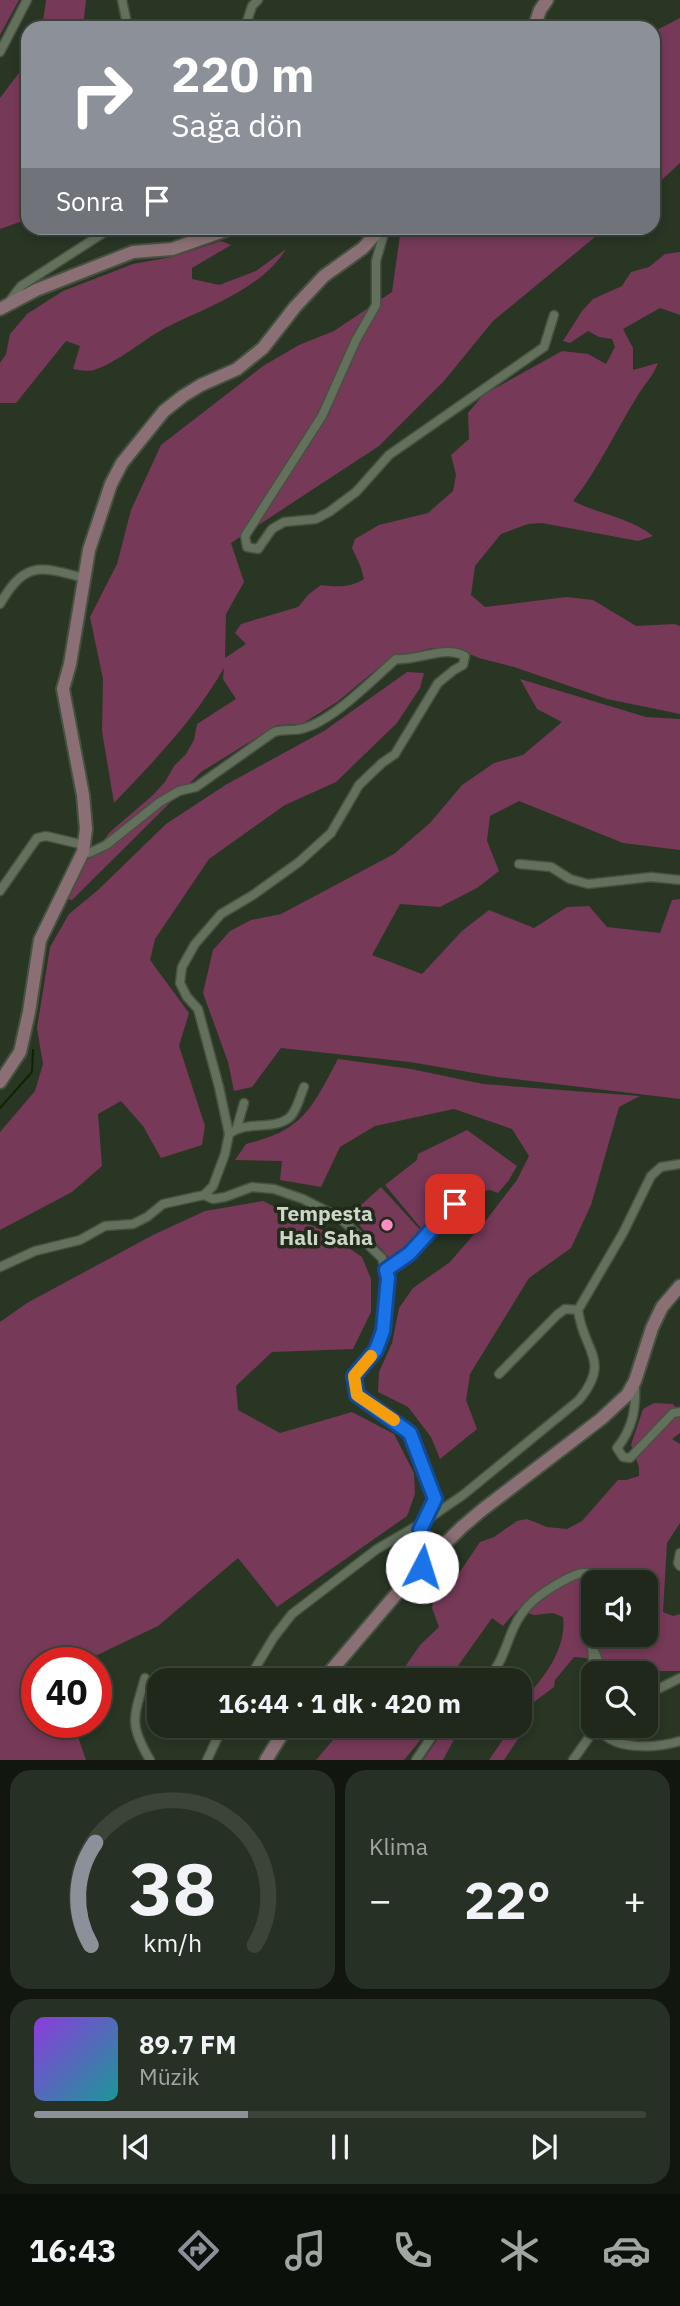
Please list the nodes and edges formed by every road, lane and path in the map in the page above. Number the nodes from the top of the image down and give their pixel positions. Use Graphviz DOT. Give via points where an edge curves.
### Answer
graph roads {
  1 [pos="27,0"];
  2 [pos="122,0"];
  3 [pos="258,0"];
  4 [pos="547,0"];
  5 [pos="126,21"];
  6 [pos="247,21"];
  7 [pos="536,21"];
  8 [pos="0,52"];
  9 [pos="100,235"];
  10 [pos="213,235"];
  11 [pos="375,235"];
  12 [pos="383,235"];
  13 [pos="4,307"];
  14 [pos="555,315"];
  15 [pos="83,578"];
  16 [pos="0,604"];
  17 [pos="84,848"];
  18 [pos="519,864"];
  19 [pos="680,880"];
  20 [pos="0,891"];
  21 [pos="0,1082"];
  22 [pos="304,1087"];
  23 [pos="244,1103"];
  24 [pos="237,1127"];
  25 [pos="229,1134"];
  26 [pos="680,1164"];
  27 [pos="204,1195"];
  28 [pos="455,1204"];
  29 [pos="0,1267"];
  30 [pos="386,1270"];
  31 [pos="680,1286"];
  32 [pos="578,1310"];
  33 [pos="499,1374"];
  34 [pos="635,1381"];
  35 [pos="680,1412"];
  36 [pos="422,1523"];
  37 [pos="680,1553"];
  38 [pos="433,1555"];
  39 [pos="680,1566"];
  40 [pos="581,1572"];
  41 [pos="255,1668"];
  42 [pos="333,1668"];
  43 [pos="495,1668"];
  44 [pos="145,1678"];
  45 [pos="680,1678"];
  46 [pos="658,1689"];
  47 [pos="217,1738"];
  48 [pos="280,1738"];
  49 [pos="431,1738"];
  50 [pos="589,1738"];
  51 [pos="611,1738"];
  52 [pos="680,1741"];
  53 [pos="150,1760"];
  54 [pos="207,1760"];
  55 [pos="266,1760"];
  56 [pos="416,1760"];
  57 [pos="573,1760"];
  1 -- 8 [label="street"];
  2 -- 5 [label="street"];
  3 -- 6 [label="street"];
  4 -- 7 [label="street"];
  9 -- 13 [label="street" via="21,286"];
  10 -- 13 [label="street" via="172,250 134,252"];
  11 -- 15 [label="street" via="324,276 263,348 237,369 201,385 164,411 111,484"];
  12 -- 14 [label="street" via="376,261 376,305 322,416 245,536 247,547 258,549 272,529 284,522 316,519 356,492 389,455 544,347"];
  15 -- 16 [label="street" via="37,569 11,584"];
  15 -- 17 [label="street" via="63,689 83,795"];
  17 -- 20 [label="street" via="46,836 37,838"];
  17 -- 21 [label="street" via="40,940 20,1052"];
  17 -- 25 [label="street" via="89,853 106,845 160,802 197,787 274,732 300,730 315,723 360,692 396,659 439,652 465,656 464,665 438,683 395,754 359,785 331,833 299,862 221,914 182,967 180,983 198,1009"];
  18 -- 19 [label="street" via="551,867 588,884 651,877"];
  22 -- 24 [label="street" via="289,1118"];
  23 -- 24 [label="street"];
  24 -- 25 [label="street"];
  25 -- 27 [label="street" via="213,1186"];
  26 -- 32 [label="street" via="661,1167 650,1176"];
  27 -- 29 [label="street" via="163,1204 132,1224 106,1226 80,1240 35,1251"];
  27 -- 30 [label="street" via="225,1197 252,1187 303,1199 340,1217 382,1258"];
  28 -- 30 [label="street" via="409,1254"];
  30 -- 36 [label="street" via="383,1331 376,1350 354,1376 355,1384 357,1395 410,1433 435,1499"];
  31 -- 34 [label="street" via="652,1328"];
  32 -- 33 [label="street" via="565,1309 557,1315"];
  32 -- 36 [label="street" via="594,1359 591,1386 463,1495"];
  34 -- 35 [label="street" via="634,1416 617,1448 620,1455 629,1458 673,1413"];
  34 -- 38 [label="street" via="601,1419 482,1510"];
  36 -- 38 [label="street" via="420,1530"];
  36 -- 41 [label="street" via="377,1549 292,1614"];
  37 -- 39 [label="street"];
  38 -- 42 [label="street"];
  40 -- 43 [label="street" via="538,1595 523,1611"];
  44 -- 53 [label="street" via="134,1730"];
  45 -- 46 [label="street"];
  47 -- 54 [label="street"];
  48 -- 55 [label="street"];
  49 -- 56 [label="street"];
  50 -- 57 [label="street"];
  51 -- 52 [label="street" via="634,1746 660,1747"];
}
